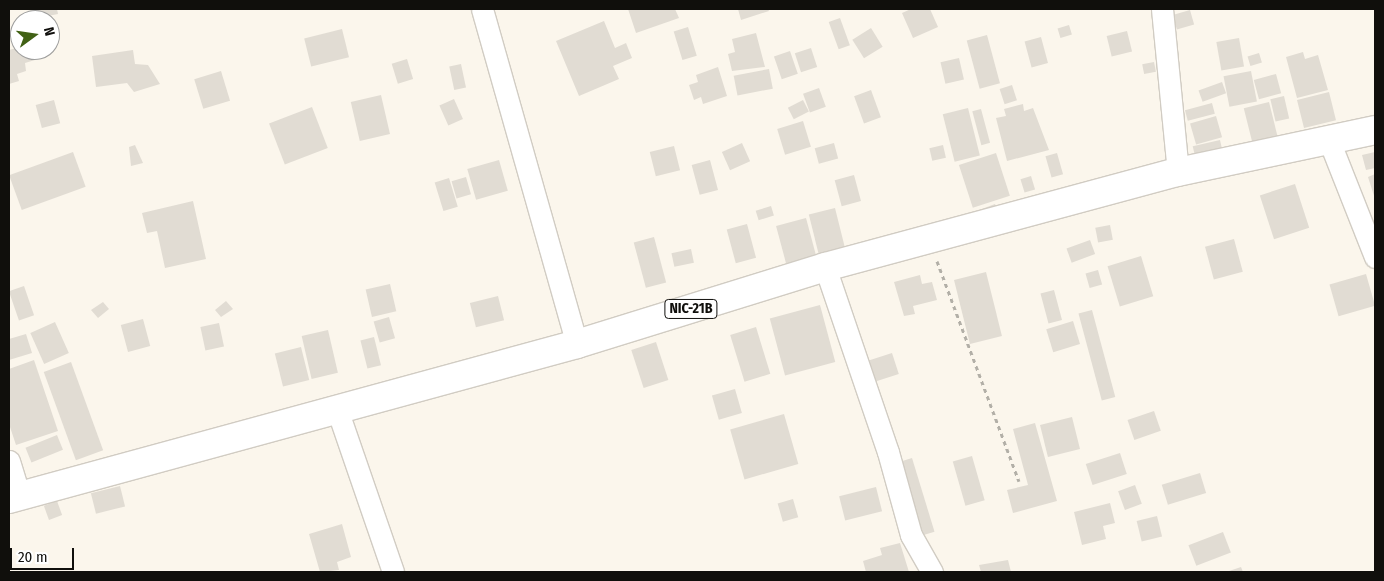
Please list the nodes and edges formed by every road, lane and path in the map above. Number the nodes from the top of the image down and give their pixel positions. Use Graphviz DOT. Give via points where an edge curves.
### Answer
graph roads {
  1 [pos="482,9"];
  2 [pos="1162,9"];
  3 [pos="1375,130"];
  4 [pos="1328,138"];
  5 [pos="1178,172"];
  6 [pos="930,239"];
  7 [pos="1375,257"];
  8 [pos="826,267"];
  9 [pos="577,344"];
  10 [pos="338,412"];
  11 [pos="9,461"];
  12 [pos="1019,481"];
  13 [pos="15,497"];
  14 [pos="393,572"];
  15 [pos="932,572"];
  1 -- 9 [label="street"];
  2 -- 5 [label="street"];
  3 -- 4 [label="highway, NIC-21B"];
  4 -- 5 [label="highway, NIC-21B"];
  4 -- 7 [label="street"];
  5 -- 6 [label="highway, NIC-21B"];
  6 -- 8 [label="highway, NIC-21B"];
  6 -- 12 [label="path"];
  8 -- 9 [label="highway, NIC-21B"];
  8 -- 15 [label="street" via="888,452 911,535"];
  9 -- 10 [label="highway, NIC-21B"];
  10 -- 13 [label="highway, NIC-21B"];
  10 -- 14 [label="street"];
  11 -- 13 [label="street"];
}
